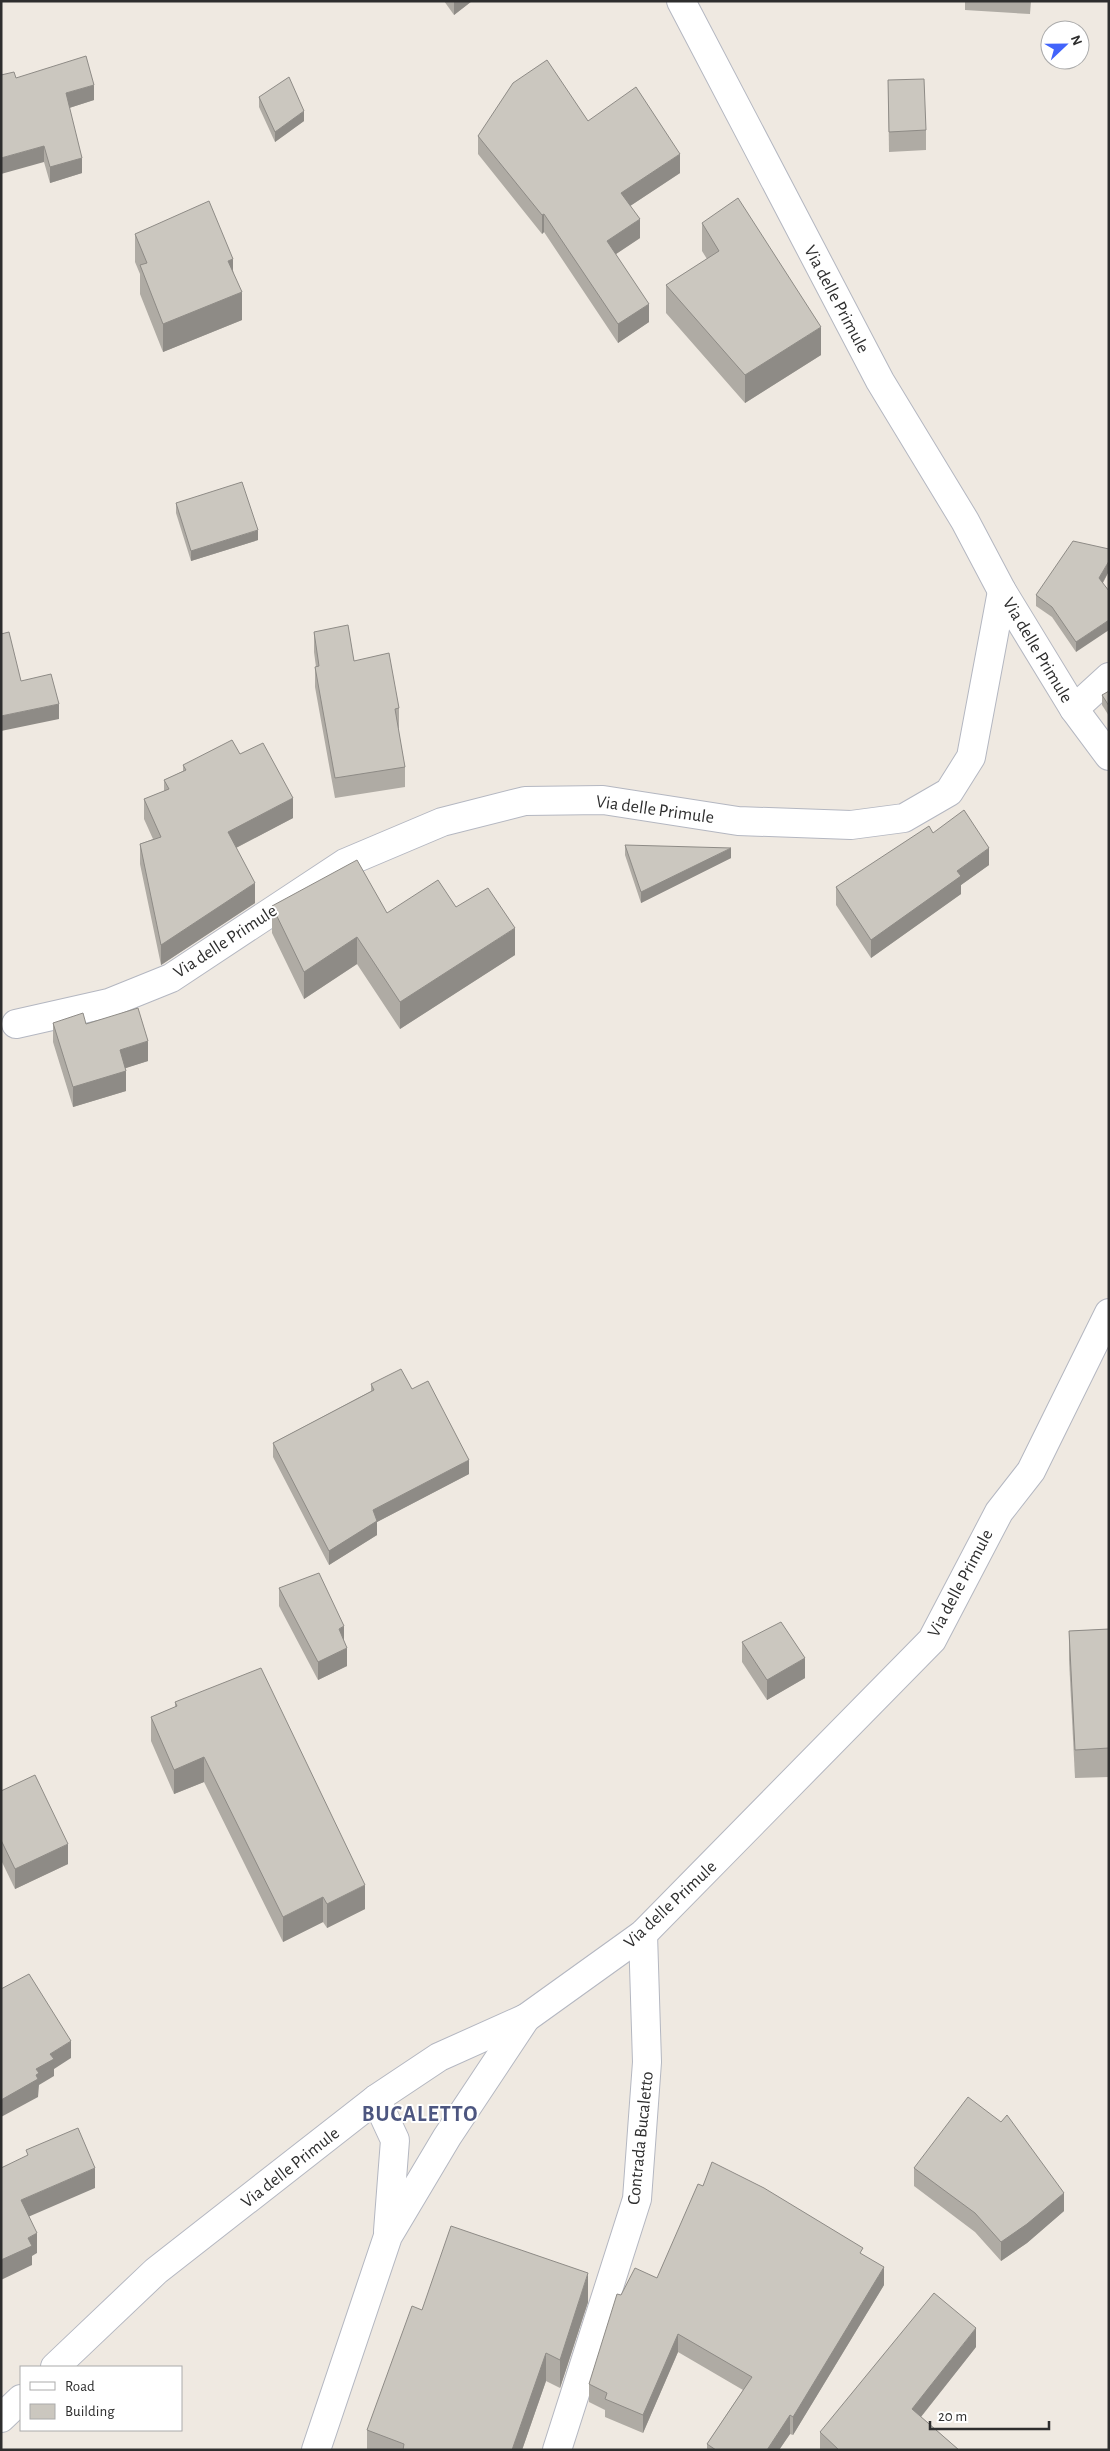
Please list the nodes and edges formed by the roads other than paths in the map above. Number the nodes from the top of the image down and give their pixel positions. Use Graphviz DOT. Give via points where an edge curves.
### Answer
graph roads {
  1 [pos="681,1"];
  2 [pos="1002,591"];
  3 [pos="1109,677"];
  4 [pos="1074,709"];
  5 [pos="1109,756"];
  6 [pos="16,1024"];
  7 [pos="1109,1313"];
  8 [pos="643,1934"];
  9 [pos="526,2018"];
  10 [pos="376,2099"];
  11 [pos="388,2236"];
  12 [pos="56,2366"];
  13 [pos="20,2400"];
  14 [pos="1,2418"];
  15 [pos="316,2450"];
  16 [pos="558,2450"];
  1 -- 2 [label="street, Via delle Primule" via="880,381 965,521"];
  2 -- 4 [label="street, Via delle Primule"];
  2 -- 6 [label="street, Via delle Primule" via="970,757 949,792 904,818 851,825 738,821 603,800 525,801 442,822 344,863 171,978 109,1003"];
  3 -- 4 [label="street, Via delle Primule"];
  4 -- 5 [label="street, Via delle Primule"];
  7 -- 8 [label="street, Via delle Primule" via="1031,1471 998,1512 932,1640"];
  8 -- 9 [label="street, Via delle Primule"];
  8 -- 16 [label="street, Contrada Bucaletto" via="647,2062 637,2199"];
  9 -- 10 [label="street, Via delle Primule" via="439,2057"];
  9 -- 11 [label="street" via="447,2137"];
  10 -- 11 [label="street" via="395,2140"];
  10 -- 12 [label="street, Via delle Primule" via="156,2271"];
  11 -- 15 [label="street"];
  13 -- 14 [label="street"];
}
